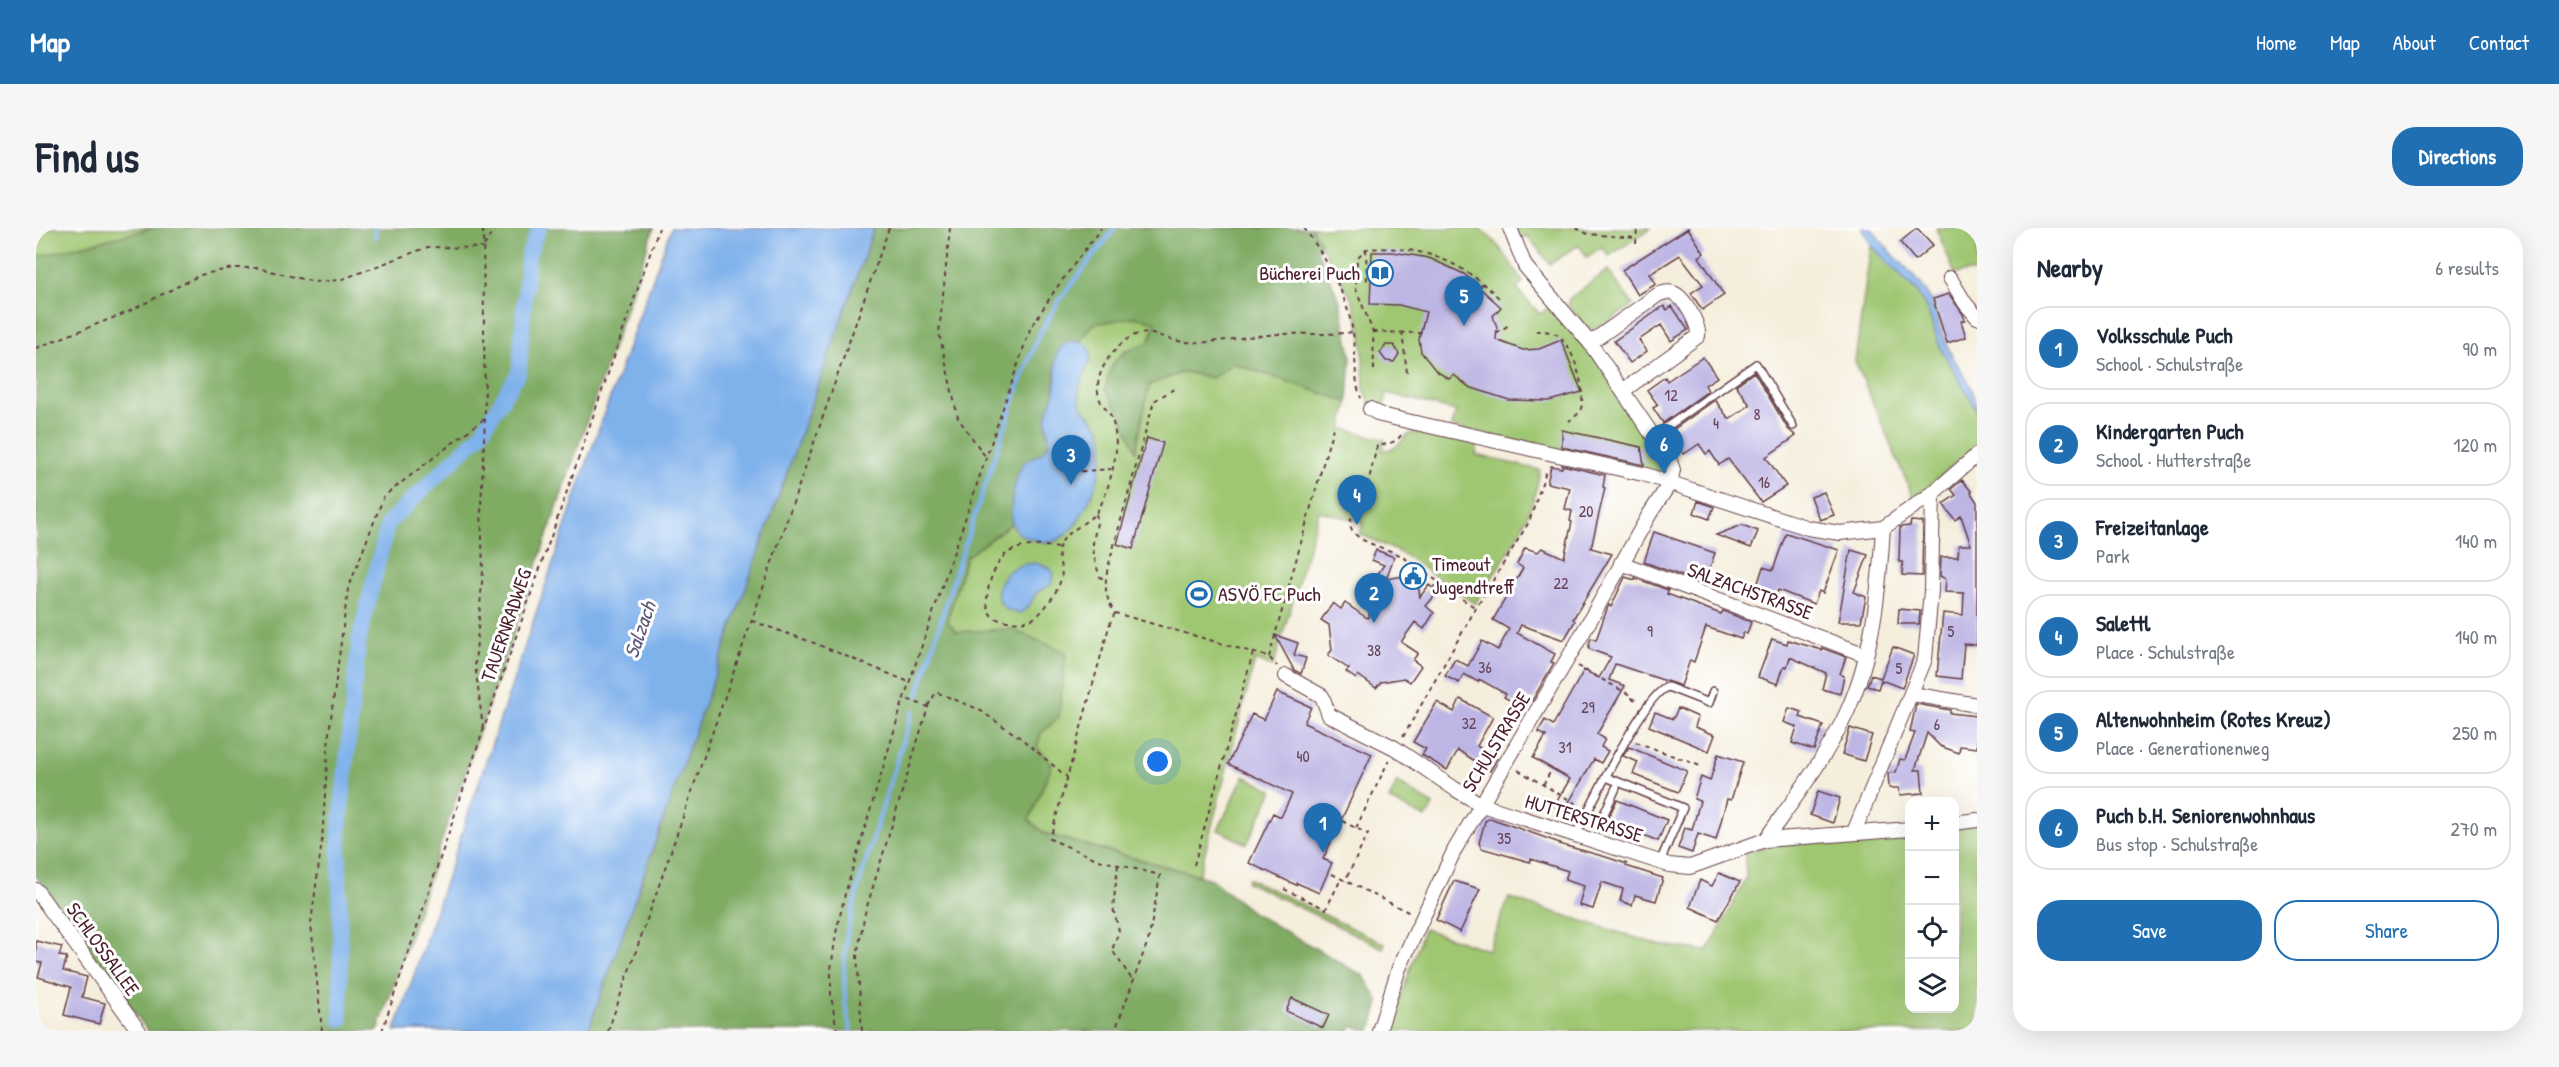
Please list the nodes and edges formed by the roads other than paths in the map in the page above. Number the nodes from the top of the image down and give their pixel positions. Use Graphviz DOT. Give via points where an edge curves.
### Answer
graph roads {
  1 [pos="1510,228"];
  2 [pos="1950,278"];
  3 [pos="1977,317"];
  4 [pos="1590,343"];
  5 [pos="1624,390"];
  6 [pos="1370,409"];
  7 [pos="1793,426"];
  8 [pos="1653,436"];
  9 [pos="1977,455"];
  10 [pos="1670,483"];
  11 [pos="1934,493"];
  12 [pos="1883,528"];
  13 [pos="1622,563"];
  14 [pos="1866,655"];
  15 [pos="1286,676"];
  16 [pos="1713,692"];
  17 [pos="1912,694"];
  18 [pos="1977,705"];
  19 [pos="1606,777"];
  20 [pos="1616,788"];
  21 [pos="1482,805"];
  22 [pos="1584,819"];
  23 [pos="1977,820"];
  24 [pos="1959,822"];
  25 [pos="1905,829"];
  26 [pos="1854,832"];
  27 [pos="1576,835"];
  28 [pos="1765,840"];
  29 [pos="1660,862"];
  30 [pos="36,890"];
  31 [pos="140,1031"];
  32 [pos="1379,1031"];
  1 -- 4 [label="street" via="1525,266"];
  2 -- 3 [label="street"];
  4 -- 5 [label="street"];
  4 -- 5 [label="street" via="1659,294 1678,296 1697,323 1698,336"];
  5 -- 8 [label="street"];
  6 -- 10 [label="street" via="1381,415"];
  7 -- 8 [label="lane" via="1756,364"];
  8 -- 10 [label="street" via="1670,461"];
  9 -- 11 [label="street"];
  10 -- 12 [label="street" via="1808,528 1840,532"];
  10 -- 13 [label="street, SCHULSTRASSE"];
  11 -- 12 [label="street"];
  11 -- 17 [label="street" via="1928,642"];
  12 -- 14 [label="street" via="1879,592"];
  13 -- 14 [label="street, SALZACHSTRASSE"];
  13 -- 21 [label="street, SCHULSTRASSE"];
  14 -- 28 [label="street" via="1843,719"];
  15 -- 21 [label="street, HUTTERSTRASSE" via="1322,696 1329,715 1395,748"];
  16 -- 19 [label="lane" via="1709,703 1662,688 1647,706"];
  17 -- 18 [label="street"];
  17 -- 26 [label="street"];
  19 -- 22 [label="lane"];
  19 -- 29 [label="lane" via="1683,808"];
  20 -- 22 [label="lane" via="1603,816"];
  21 -- 27 [label="street, HUTTERSTRASSE"];
  21 -- 32 [label="street, SCHULSTRASSE" via="1455,849 1421,919 1399,968"];
  22 -- 27 [label="lane"];
  23 -- 24 [label="street"];
  25 -- 26 [label="street, HUTTERSTRASSE"];
  26 -- 28 [label="street, HUTTERSTRASSE"];
  27 -- 29 [label="street, HUTTERSTRASSE"];
  28 -- 29 [label="street, HUTTERSTRASSE" via="1690,867"];
  30 -- 31 [label="street, SCHLOSSALLEE"];
}
